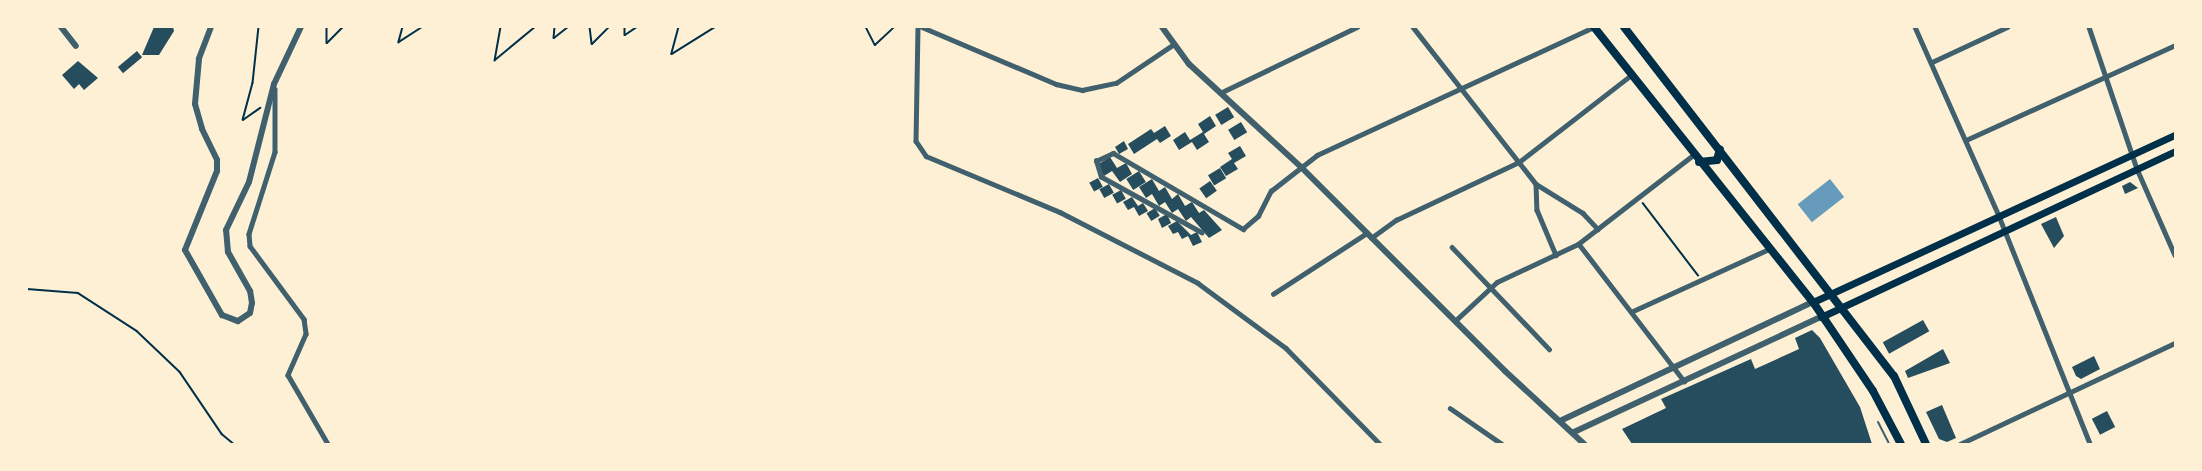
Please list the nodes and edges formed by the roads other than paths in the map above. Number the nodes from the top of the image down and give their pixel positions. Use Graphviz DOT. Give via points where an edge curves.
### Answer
graph roads {
  1 [pos="61,27"];
  2 [pos="212,27"];
  3 [pos="301,27"];
  4 [pos="920,27"];
  5 [pos="1162,27"];
  6 [pos="1357,27"];
  7 [pos="1413,27"];
  8 [pos="1594,27"];
  9 [pos="1624,27"];
  10 [pos="1915,27"];
  11 [pos="2007,27"];
  12 [pos="2089,27"];
  13 [pos="1174,44"];
  14 [pos="2175,45"];
  15 [pos="76,46"];
  16 [pos="1932,62"];
  17 [pos="1631,75"];
  18 [pos="2107,77"];
  19 [pos="274,84"];
  20 [pos="1461,89"];
  21 [pos="1220,93"];
  22 [pos="2175,135"];
  23 [pos="1966,140"];
  24 [pos="1720,149"];
  25 [pos="2175,151"];
  26 [pos="1693,155"];
  27 [pos="2132,155"];
  28 [pos="1519,162"];
  29 [pos="1699,162"];
  30 [pos="1301,167"];
  31 [pos="2137,169"];
  32 [pos="1536,184"];
  33 [pos="1999,216"];
  34 [pos="1598,229"];
  35 [pos="2006,231"];
  36 [pos="1202,233"];
  37 [pos="1369,235"];
  38 [pos="1580,244"];
  39 [pos="1452,247"];
  40 [pos="1767,250"];
  41 [pos="1556,255"];
  42 [pos="2175,255"];
  43 [pos="1488,288"];
  44 [pos="1833,293"];
  45 [pos="1272,294"];
  46 [pos="1813,302"];
  47 [pos="1842,306"];
  48 [pos="1633,311"];
  49 [pos="1821,317"];
  50 [pos="1455,321"];
  51 [pos="2175,343"];
  52 [pos="1549,349"];
  53 [pos="1674,364"];
  54 [pos="1684,381"];
  55 [pos="2070,394"];
  56 [pos="1450,408"];
  57 [pos="1562,420"];
  58 [pos="1878,422"];
  59 [pos="1574,432"];
  60 [pos="328,444"];
  61 [pos="1380,444"];
  62 [pos="1502,444"];
  63 [pos="1584,444"];
  64 [pos="1889,444"];
  65 [pos="1901,444"];
  66 [pos="1926,444"];
  67 [pos="1960,444"];
  68 [pos="2090,444"];
  1 -- 15 [label="street"];
  2 -- 19 [label="street" via="199,59 195,104 214,152 217,171 185,250 210,296 230,321 245,318 252,303 250,291 228,252 226,230 258,158"];
  3 -- 19 [label="street"];
  4 -- 13 [label="street" via="1056,84 1082,90 1116,82"];
  4 -- 61 [label="street" via="916,141 926,156 1079,221 1206,288 1299,359"];
  5 -- 13 [label="street"];
  6 -- 21 [label="street"];
  7 -- 20 [label="street"];
  8 -- 17 [label="main road"];
  8 -- 20 [label="street"];
  9 -- 24 [label="main road"];
  10 -- 16 [label="street"];
  11 -- 16 [label="street"];
  12 -- 18 [label="street"];
  13 -- 21 [label="street"];
  14 -- 18 [label="street"];
  16 -- 23 [label="street"];
  17 -- 26 [label="main road"];
  17 -- 28 [label="street"];
  18 -- 23 [label="street"];
  18 -- 27 [label="street"];
  19 -- 60 [label="street" via="275,152 249,234 250,246 304,319 306,334 288,375"];
  20 -- 28 [label="street"];
  20 -- 30 [label="street" via="1317,155"];
  21 -- 30 [label="street"];
  22 -- 27 [label="main road"];
  23 -- 33 [label="street"];
  24 -- 29 [label="main road" via="1717,160"];
  24 -- 44 [label="main road"];
  25 -- 31 [label="main road"];
  26 -- 29 [label="main road"];
  26 -- 34 [label="street"];
  27 -- 31 [label="street"];
  27 -- 33 [label="main road"];
  28 -- 32 [label="street"];
  28 -- 37 [label="street"];
  29 -- 40 [label="main road"];
  30 -- 36 [label="street" via="1271,191 1258,216 1243,229 1113,153 1096,161 1101,177"];
  30 -- 37 [label="street"];
  31 -- 35 [label="main road"];
  31 -- 42 [label="street"];
  32 -- 34 [label="street" via="1583,213"];
  32 -- 41 [label="street" via="1537,210"];
  33 -- 35 [label="street"];
  33 -- 44 [label="main road"];
  34 -- 38 [label="street"];
  35 -- 47 [label="main road"];
  35 -- 55 [label="street"];
  37 -- 45 [label="street"];
  37 -- 50 [label="street"];
  38 -- 41 [label="street"];
  38 -- 48 [label="street"];
  39 -- 43 [label="street"];
  40 -- 46 [label="main road"];
  40 -- 48 [label="street"];
  41 -- 43 [label="street"];
  43 -- 50 [label="street"];
  43 -- 52 [label="street"];
  44 -- 46 [label="main road"];
  44 -- 47 [label="main road"];
  46 -- 49 [label="main road"];
  46 -- 53 [label="street"];
  47 -- 49 [label="main road"];
  47 -- 66 [label="main road" via="1894,376"];
  48 -- 53 [label="street"];
  49 -- 54 [label="street"];
  49 -- 65 [label="main road" via="1874,391"];
  50 -- 57 [label="street"];
  51 -- 55 [label="street"];
  53 -- 54 [label="street"];
  53 -- 57 [label="street"];
  54 -- 59 [label="street"];
  55 -- 67 [label="street"];
  55 -- 68 [label="street"];
  56 -- 62 [label="street"];
  57 -- 59 [label="street"];
  58 -- 64 [label="lane"];
  59 -- 63 [label="street"];
}
